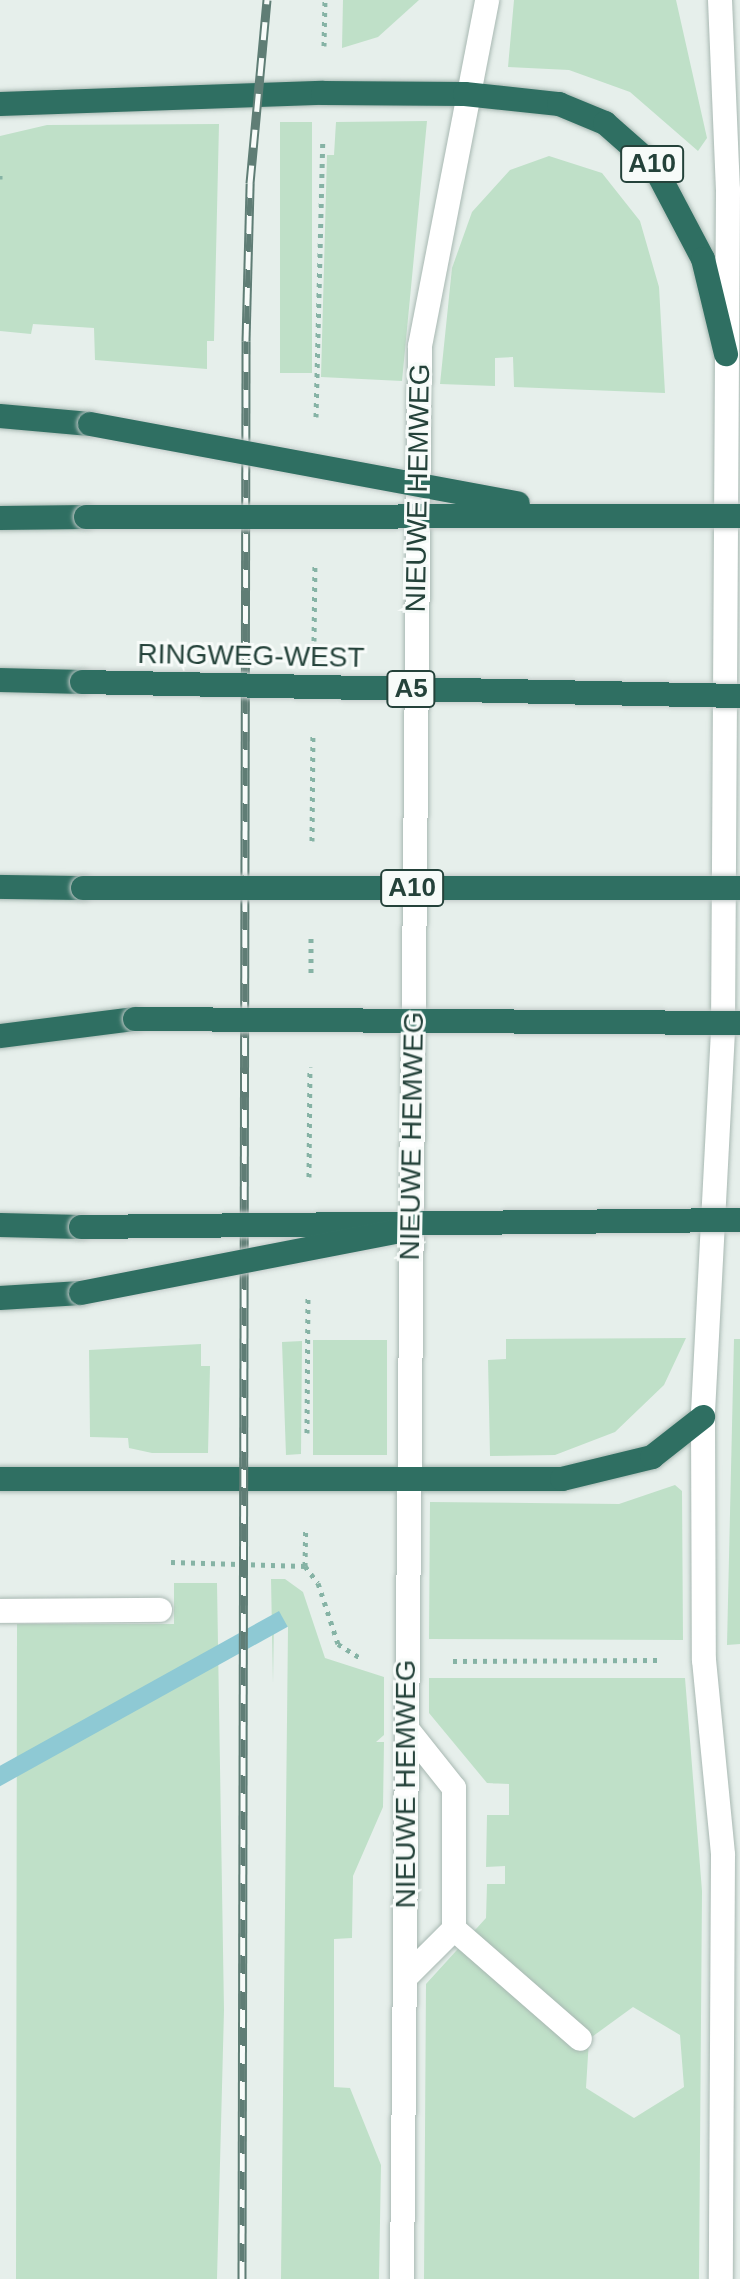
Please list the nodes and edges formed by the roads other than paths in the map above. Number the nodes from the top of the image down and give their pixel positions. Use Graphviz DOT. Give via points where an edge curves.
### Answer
graph roads {
  1 [pos="487,0"];
  2 [pos="720,0"];
  3 [pos="465,94"];
  4 [pos="0,104"];
  5 [pos="726,354"];
  6 [pos="0,416"];
  7 [pos="576,514"];
  8 [pos="740,516"];
  9 [pos="0,518"];
  10 [pos="0,680"];
  11 [pos="740,696"];
  12 [pos="0,887"];
  13 [pos="740,888"];
  14 [pos="0,1018"];
  15 [pos="135,1019"];
  16 [pos="740,1023"];
  17 [pos="0,1036"];
  18 [pos="468,1217"];
  19 [pos="740,1220"];
  20 [pos="0,1225"];
  21 [pos="0,1298"];
  22 [pos="703,1417"];
  23 [pos="0,1479"];
  24 [pos="408,1479"];
  25 [pos="160,1610"];
  26 [pos="0,1611"];
  27 [pos="407,1729"];
  28 [pos="454,1929"];
  29 [pos="405,1978"];
  30 [pos="580,2039"];
  31 [pos="402,2279"];
  32 [pos="721,2279"];
  1 -- 3 [label="main road, NIEUWE HEMWEG"];
  2 -- 5 [label="main road"];
  3 -- 4 [label="highway, A10"];
  3 -- 5 [label="highway, A10" via="559,104 629,140 674,197 703,259"];
  3 -- 24 [label="main road, NIEUWE HEMWEG" via="420,346"];
  5 -- 22 [label="main road" via="721,1088"];
  6 -- 7 [label="highway, bridge" via="90,424"];
  7 -- 8 [label="highway, bridge"];
  7 -- 9 [label="highway, bridge"];
  10 -- 11 [label="highway, RINGWEG-WEST / A5, bridge"];
  12 -- 13 [label="highway, A10, bridge"];
  14 -- 15 [label="highway"];
  15 -- 16 [label="highway, bridge"];
  15 -- 17 [label="highway"];
  18 -- 19 [label="highway, bridge"];
  18 -- 20 [label="highway, bridge"];
  18 -- 21 [label="highway, bridge" via="81,1293"];
  22 -- 24 [label="highway" via="652,1457 609,1473"];
  22 -- 32 [label="main road" via="704,1660 723,1855"];
  23 -- 24 [label="highway"];
  24 -- 27 [label="main road, NIEUWE HEMWEG"];
  25 -- 26 [label="main road"];
  27 -- 28 [label="main road" via="454,1788"];
  27 -- 29 [label="main road, NIEUWE HEMWEG"];
  28 -- 29 [label="main road"];
  28 -- 30 [label="main road"];
  29 -- 31 [label="main road, NIEUWE HEMWEG"];
}
